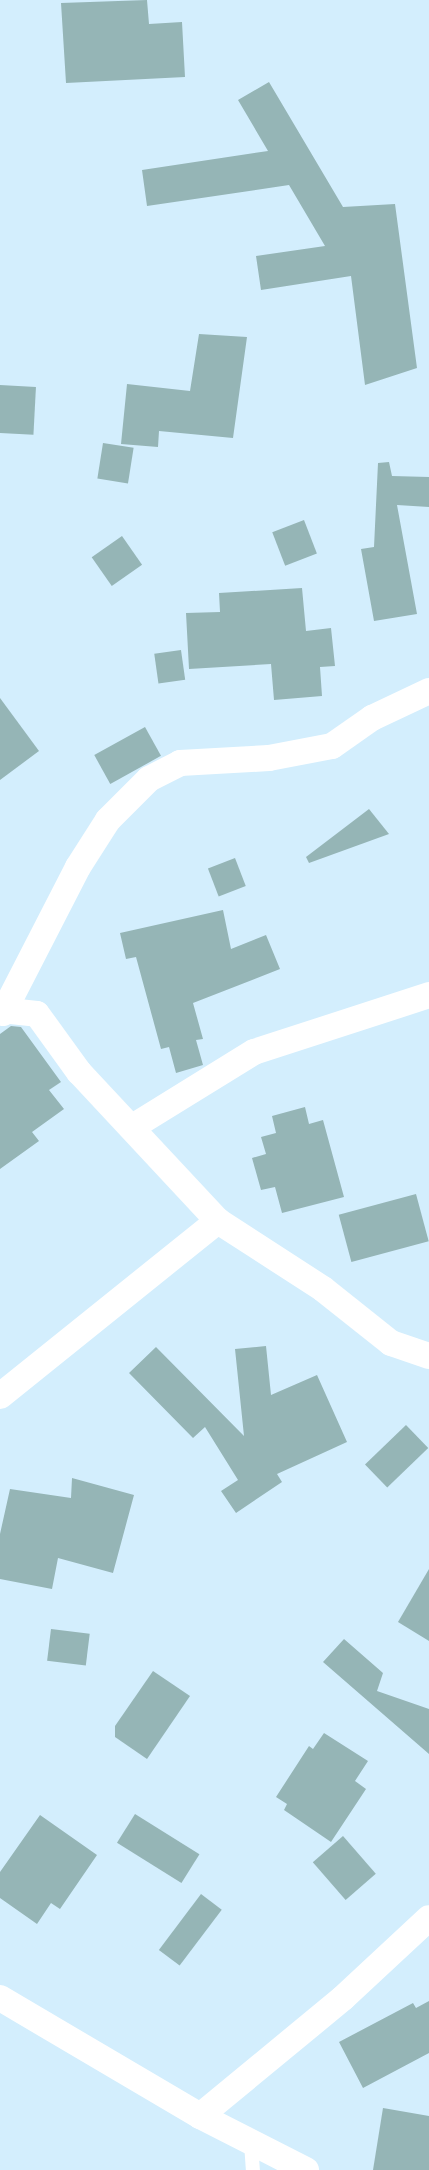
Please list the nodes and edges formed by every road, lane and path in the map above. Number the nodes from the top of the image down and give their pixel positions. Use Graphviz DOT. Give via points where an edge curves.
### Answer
graph roads {
  1 [pos="429,691"];
  2 [pos="429,995"];
  3 [pos="1,1011"];
  4 [pos="134,1126"];
  5 [pos="218,1221"];
  6 [pos="429,1356"];
  7 [pos="0,1396"];
  8 [pos="429,1918"];
  9 [pos="0,1998"];
  10 [pos="200,2116"];
  11 [pos="251,2143"];
  12 [pos="253,2170"];
  13 [pos="306,2170"];
  1 -- 3 [label="street" via="372,718 332,746 269,758 180,762 149,779 108,820 78,867"];
  2 -- 4 [label="street" via="254,1052"];
  3 -- 4 [label="street" via="37,1014 79,1072"];
  4 -- 5 [label="street"];
  5 -- 6 [label="street" via="323,1289 391,1342"];
  5 -- 7 [label="street"];
  8 -- 10 [label="street" via="343,1998"];
  9 -- 10 [label="street"];
  10 -- 11 [label="street"];
  11 -- 12 [label="lane"];
  11 -- 13 [label="street"];
}
